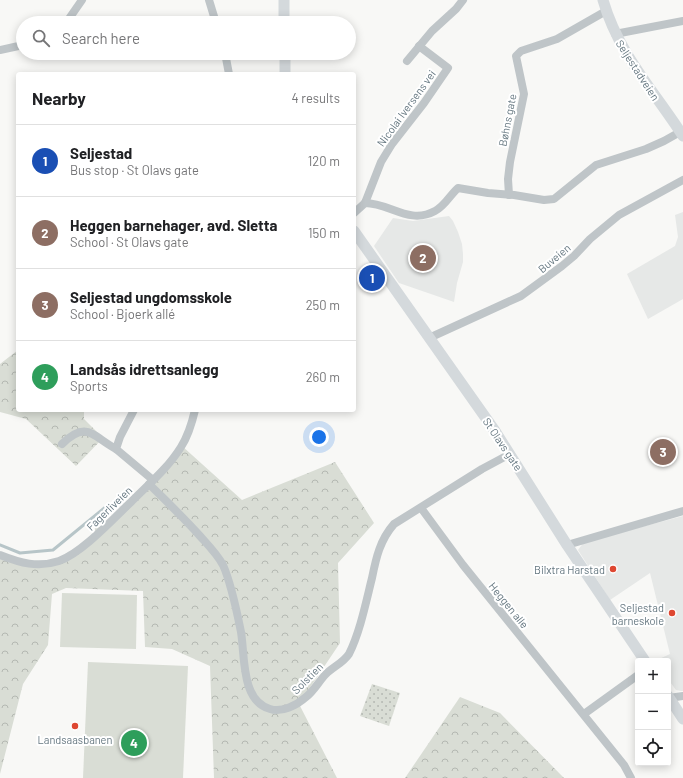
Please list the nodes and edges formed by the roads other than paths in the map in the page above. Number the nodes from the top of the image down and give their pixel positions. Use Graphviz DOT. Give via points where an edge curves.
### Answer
graph roads {
  1 [pos="82,0"];
  2 [pos="209,0"];
  3 [pos="284,0"];
  4 [pos="464,0"];
  5 [pos="603,0"];
  6 [pos="606,11"];
  7 [pos="71,16"];
  8 [pos="214,16"];
  9 [pos="284,16"];
  10 [pos="683,21"];
  11 [pos="615,34"];
  12 [pos="419,46"];
  13 [pos="16,47"];
  14 [pos="0,50"];
  15 [pos="226,60"];
  16 [pos="285,60"];
  17 [pos="407,61"];
  18 [pos="229,72"];
  19 [pos="285,72"];
  20 [pos="682,134"];
  21 [pos="683,180"];
  22 [pos="509,195"];
  23 [pos="365,203"];
  24 [pos="356,211"];
  25 [pos="356,234"];
  26 [pos="429,338"];
  27 [pos="133,412"];
  28 [pos="194,412"];
  29 [pos="62,444"];
  30 [pos="116,449"];
  31 [pos="510,454"];
  32 [pos="151,482"];
  33 [pos="421,508"];
  34 [pos="683,511"];
  35 [pos="567,544"];
  36 [pos="0,555"];
  37 [pos="643,658"];
  38 [pos="635,677"];
  39 [pos="683,696"];
  40 [pos="671,697"];
  41 [pos="671,700"];
  42 [pos="584,714"];
  43 [pos="683,719"];
  44 [pos="631,778"];
  1 -- 7 [label="street"];
  2 -- 8 [label="street"];
  3 -- 9 [label="street"];
  4 -- 12 [label="street"];
  5 -- 6 [label="street, Seljestadveien"];
  6 -- 11 [label="street, Seljestadveien"];
  6 -- 22 [label="street, Bøhns gate" via="557,39 521,51 516,56 524,94 510,162"];
  10 -- 11 [label="street"];
  11 -- 20 [label="street, Seljestadveien" via="631,62"];
  12 -- 17 [label="street"];
  12 -- 23 [label="street, Nicolai Iversens vei" via="448,68 392,144"];
  13 -- 14 [label="street"];
  15 -- 18 [label="street"];
  16 -- 19 [label="street"];
  20 -- 22 [label="street" via="596,166 554,199"];
  21 -- 26 [label="street, Buveien" via="619,215 562,266 521,296"];
  22 -- 23 [label="street" via="458,188 435,211 414,216 398,213 378,204"];
  23 -- 24 [label="street, Nicolai Iversens vei"];
  25 -- 26 [label="street, St Olavs gate"];
  26 -- 31 [label="street, St Olavs gate"];
  27 -- 30 [label="street"];
  28 -- 32 [label="street, Fagerliveien" via="182,446"];
  29 -- 30 [label="street, Solstien" via="76,432 82,431 94,435"];
  30 -- 32 [label="street, Solstien"];
  31 -- 33 [label="street, Solstien"];
  31 -- 35 [label="street, St Olavs gate"];
  32 -- 33 [label="street, Solstien" via="222,564 241,633 251,693 265,708 274,710 291,707 307,697 326,673 346,659 364,609 384,537 394,524"];
  32 -- 36 [label="street, Fagerliveien" via="94,538 61,561 44,565 27,564"];
  33 -- 42 [label="street, Heggen alle" via="463,565"];
  34 -- 35 [label="street"];
  35 -- 37 [label="street, St Olavs gate"];
  38 -- 42 [label="street"];
  39 -- 40 [label="street"];
  41 -- 43 [label="street"];
  42 -- 44 [label="street, Heggen alle" via="624,765"];
}
